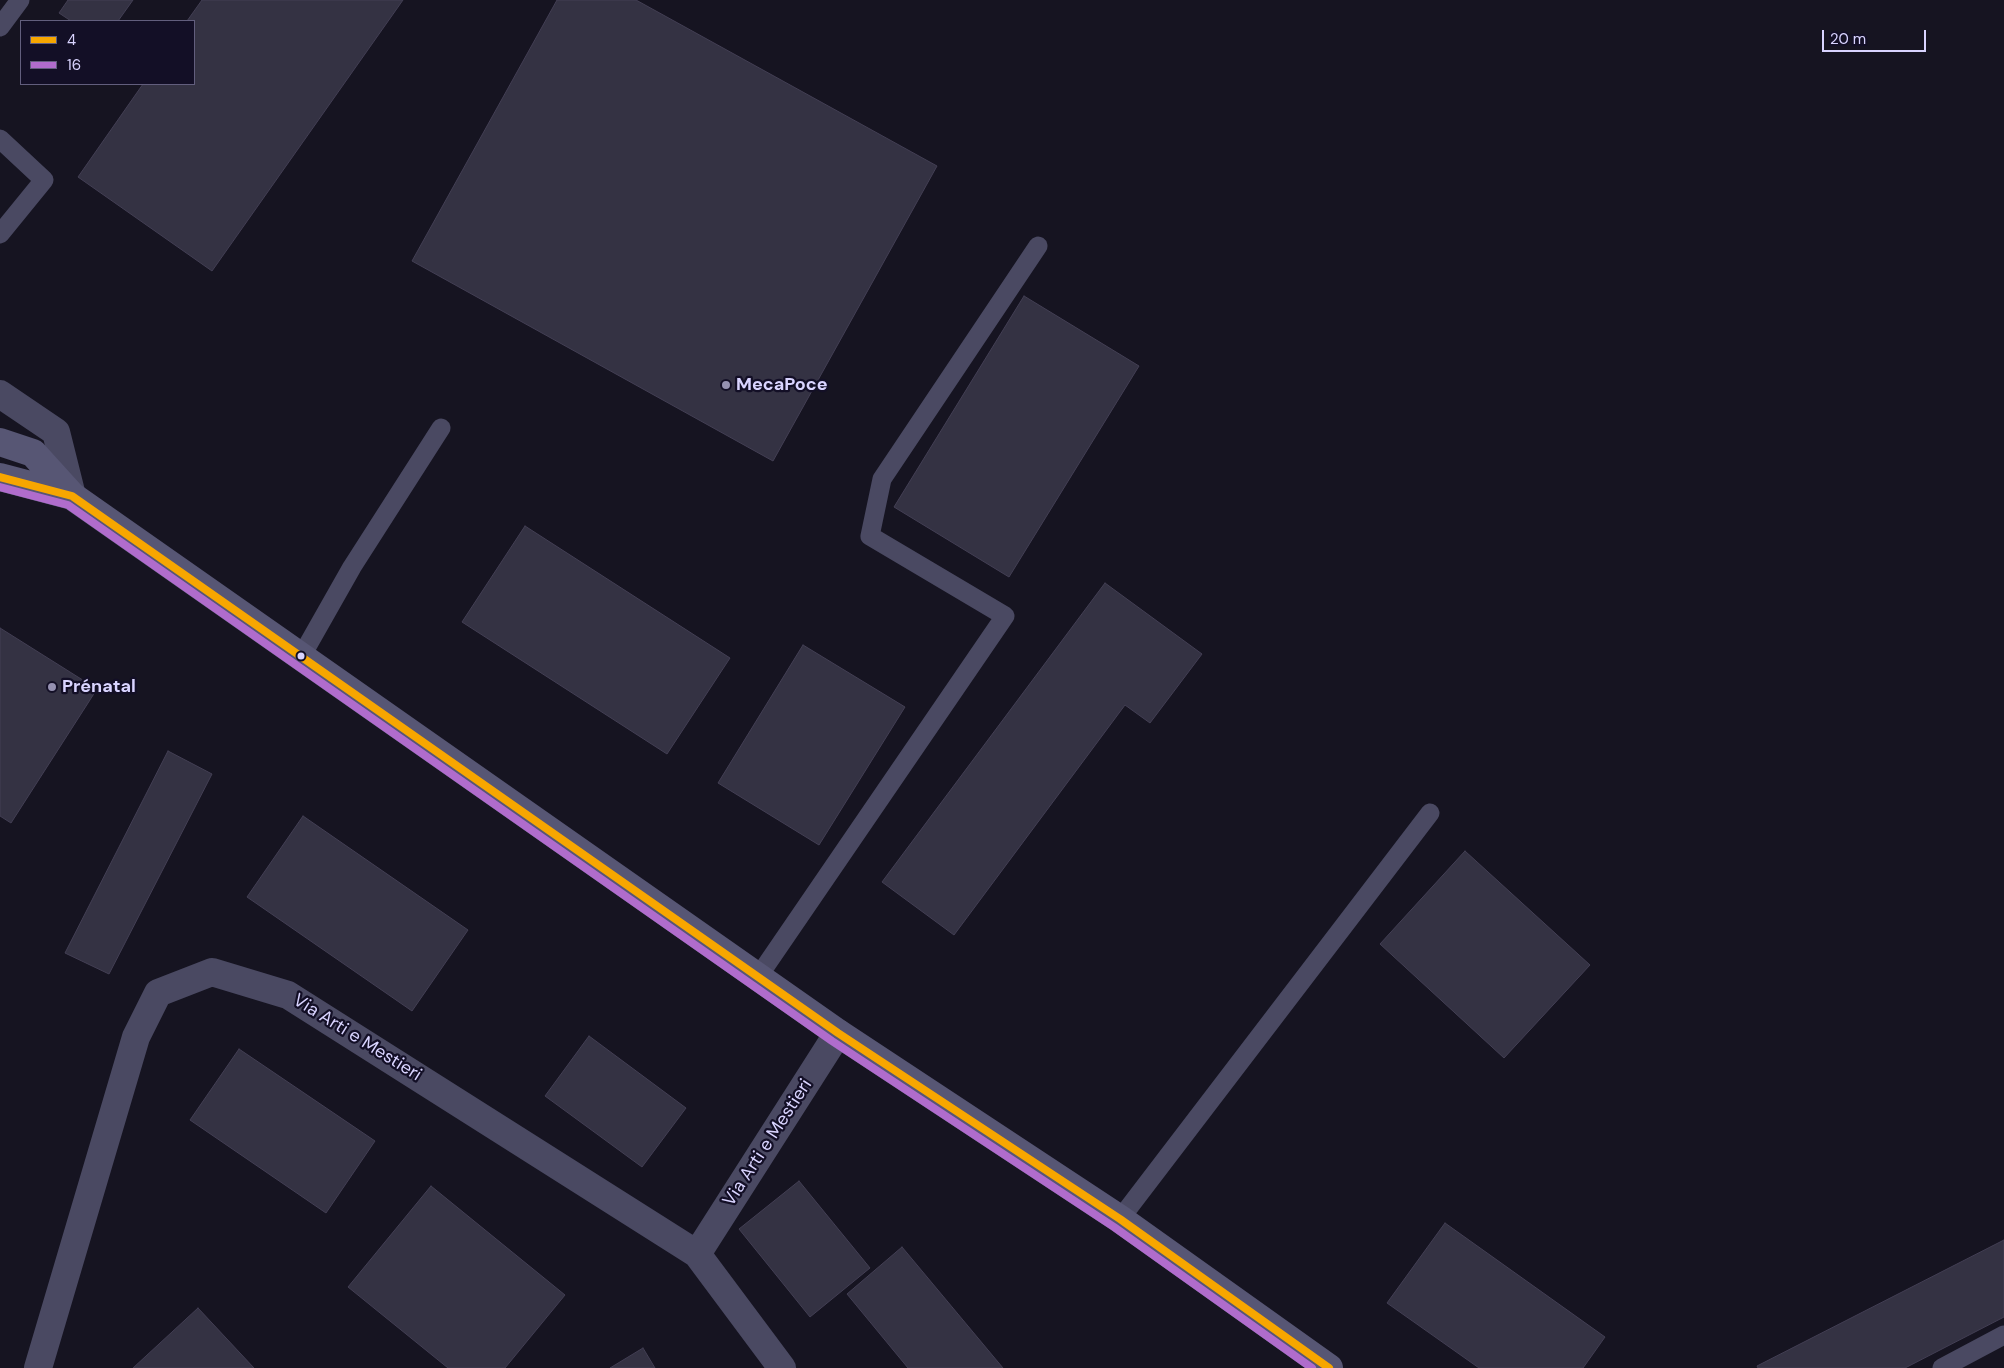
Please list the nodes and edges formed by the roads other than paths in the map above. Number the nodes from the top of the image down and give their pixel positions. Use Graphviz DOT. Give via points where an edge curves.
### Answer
graph roads {
  1 [pos="20,0"];
  2 [pos="0,27"];
  3 [pos="0,139"];
  4 [pos="0,234"];
  5 [pos="1038,246"];
  6 [pos="0,394"];
  7 [pos="440,428"];
  8 [pos="0,442"];
  9 [pos="0,477"];
  10 [pos="72,496"];
  11 [pos="301,657"];
  12 [pos="1430,813"];
  13 [pos="758,977"];
  14 [pos="838,1033"];
  15 [pos="1120,1219"];
  16 [pos="697,1254"];
  17 [pos="2004,1335"];
  18 [pos="38,1368"];
  19 [pos="782,1368"];
  20 [pos="1329,1368"];
  21 [pos="1942,1368"];
  1 -- 2 [label="lane"];
  3 -- 4 [label="lane" via="44,180"];
  5 -- 13 [label="lane" via="882,479 870,536 1005,616"];
  6 -- 10 [label="street" via="56,432"];
  7 -- 11 [label="lane" via="352,567"];
  8 -- 10 [label="main road" via="33,453"];
  9 -- 10 [label="main road"];
  10 -- 11 [label="main road"];
  11 -- 13 [label="main road"];
  12 -- 15 [label="lane"];
  13 -- 14 [label="main road"];
  14 -- 15 [label="main road"];
  14 -- 16 [label="street, Via Arti e Mestieri"];
  15 -- 20 [label="main road"];
  16 -- 18 [label="street, Via Arti e Mestieri" via="288,995 212,972 158,994 136,1037"];
  16 -- 19 [label="street, Via Arti e Mestieri"];
  17 -- 21 [label="lane"];
}
